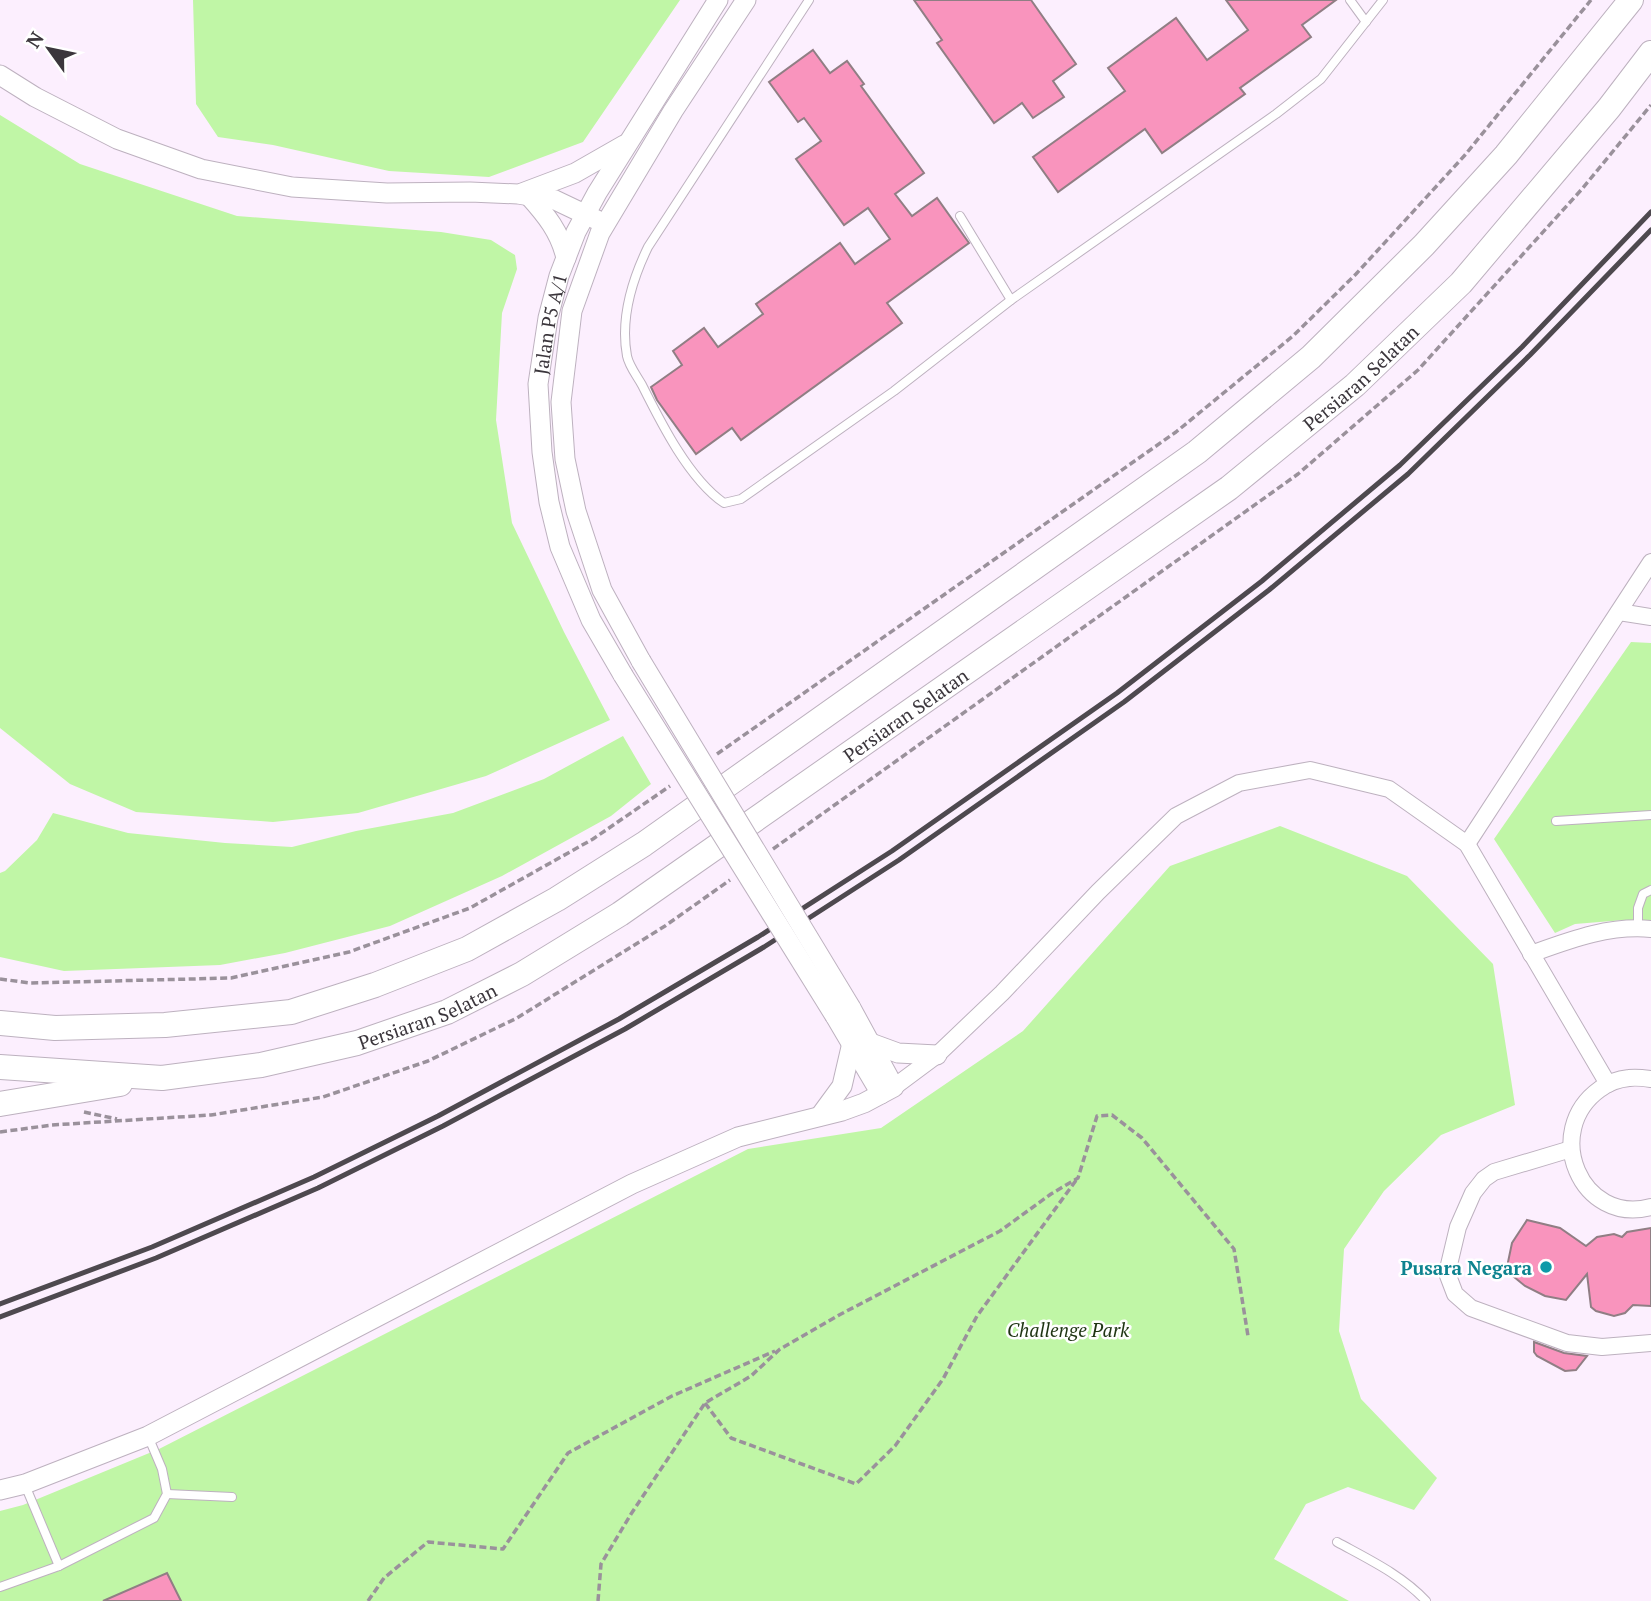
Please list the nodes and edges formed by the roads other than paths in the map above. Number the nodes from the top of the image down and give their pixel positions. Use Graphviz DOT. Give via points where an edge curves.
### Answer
graph roads {
  1 [pos="718,0"];
  2 [pos="746,0"];
  3 [pos="809,0"];
  4 [pos="1350,0"];
  5 [pos="1383,0"];
  6 [pos="1631,0"];
  7 [pos="1366,22"];
  8 [pos="1651,53"];
  9 [pos="0,75"];
  10 [pos="628,143"];
  11 [pos="523,195"];
  12 [pos="586,214"];
  13 [pos="960,216"];
  14 [pos="605,224"];
  15 [pos="566,258"];
  16 [pos="1011,300"];
  17 [pos="1651,562"];
  18 [pos="1619,612"];
  19 [pos="1651,617"];
  20 [pos="1651,815"];
  21 [pos="1556,821"];
  22 [pos="1467,844"];
  23 [pos="1651,890"];
  24 [pos="1645,928"];
  25 [pos="1531,954"];
  26 [pos="843,1012"];
  27 [pos="0,1018"];
  28 [pos="0,1023"];
  29 [pos="55,1028"];
  30 [pos="860,1043"];
  31 [pos="937,1055"];
  32 [pos="0,1067"];
  33 [pos="162,1077"];
  34 [pos="1651,1079"];
  35 [pos="1608,1084"];
  36 [pos="887,1091"];
  37 [pos="0,1104"];
  38 [pos="820,1116"];
  39 [pos="1571,1149"];
  40 [pos="1651,1208"];
  41 [pos="1651,1343"];
  42 [pos="148,1436"];
  43 [pos="25,1484"];
  44 [pos="0,1490"];
  45 [pos="167,1494"];
  46 [pos="232,1497"];
  47 [pos="1338,1542"];
  48 [pos="59,1566"];
  49 [pos="0,1587"];
  50 [pos="1426,1601"];
  1 -- 10 [label="street, Jalan P5 A/1"];
  2 -- 14 [label="street, Jalan P5 A/1"];
  3 -- 16 [label="lane" via="648,247 632,279 626,318 628,357 667,433 712,494 724,503 741,499 894,391"];
  4 -- 7 [label="lane"];
  5 -- 7 [label="lane"];
  6 -- 29 [label="main road" via="1506,155 1311,358 1197,452 644,845 467,949 291,1012 165,1025"];
  7 -- 16 [label="lane" via="1321,79"];
  8 -- 33 [label="main road, Persiaran Selatan" via="1461,283 1355,384 1229,488 620,914 522,974 447,1012 357,1043 285,1060"];
  9 -- 11 [label="street" via="117,139 201,169 292,187"];
  10 -- 11 [label="street"];
  10 -- 12 [label="street, Jalan P5 A/1"];
  11 -- 12 [label="street" via="555,200"];
  11 -- 15 [label="street" via="548,217"];
  12 -- 14 [label="street"];
  12 -- 15 [label="street, Jalan P5 A/1"];
  13 -- 16 [label="lane"];
  14 -- 26 [label="street, Jalan P5 A/1, bridge" via="572,311 561,402 565,458 576,511 598,579 640,661"];
  15 -- 26 [label="street, Jalan P5 A/1, bridge" via="548,318 538,384 547,489 560,547 591,621 623,675"];
  17 -- 18 [label="street"];
  18 -- 19 [label="street"];
  18 -- 22 [label="street"];
  20 -- 21 [label="lane"];
  22 -- 25 [label="street"];
  22 -- 31 [label="street" via="1389,789 1310,770 1239,783 1176,816"];
  23 -- 24 [label="lane" via="1643,894 1638,908"];
  24 -- 25 [label="street" via="1588,935"];
  25 -- 35 [label="street"];
  26 -- 30 [label="street"];
  27 -- 29 [label="main road"];
  28 -- 29 [label="main road"];
  30 -- 31 [label="street" via="898,1053"];
  30 -- 36 [label="street"];
  30 -- 38 [label="street" via="842,1086"];
  31 -- 36 [label="street"];
  32 -- 33 [label="main road, Persiaran Selatan"];
  33 -- 37 [label="main road"];
  34 -- 35 [label="street" via="1629,1078"];
  35 -- 39 [label="street" via="1589,1097 1576,1116"];
  36 -- 38 [label="street"];
  38 -- 42 [label="street" via="738,1137 632,1184"];
  39 -- 40 [label="street" via="1582,1182 1598,1198 1619,1208"];
  39 -- 41 [label="street" via="1484,1179 1458,1227 1447,1273 1455,1294 1471,1308 1567,1343 1602,1347"];
  42 -- 43 [label="street"];
  42 -- 45 [label="lane"];
  43 -- 44 [label="street"];
  43 -- 48 [label="lane"];
  45 -- 46 [label="lane"];
  45 -- 48 [label="lane" via="154,1518"];
  47 -- 50 [label="lane" via="1377,1563"];
  48 -- 49 [label="lane"];
}
